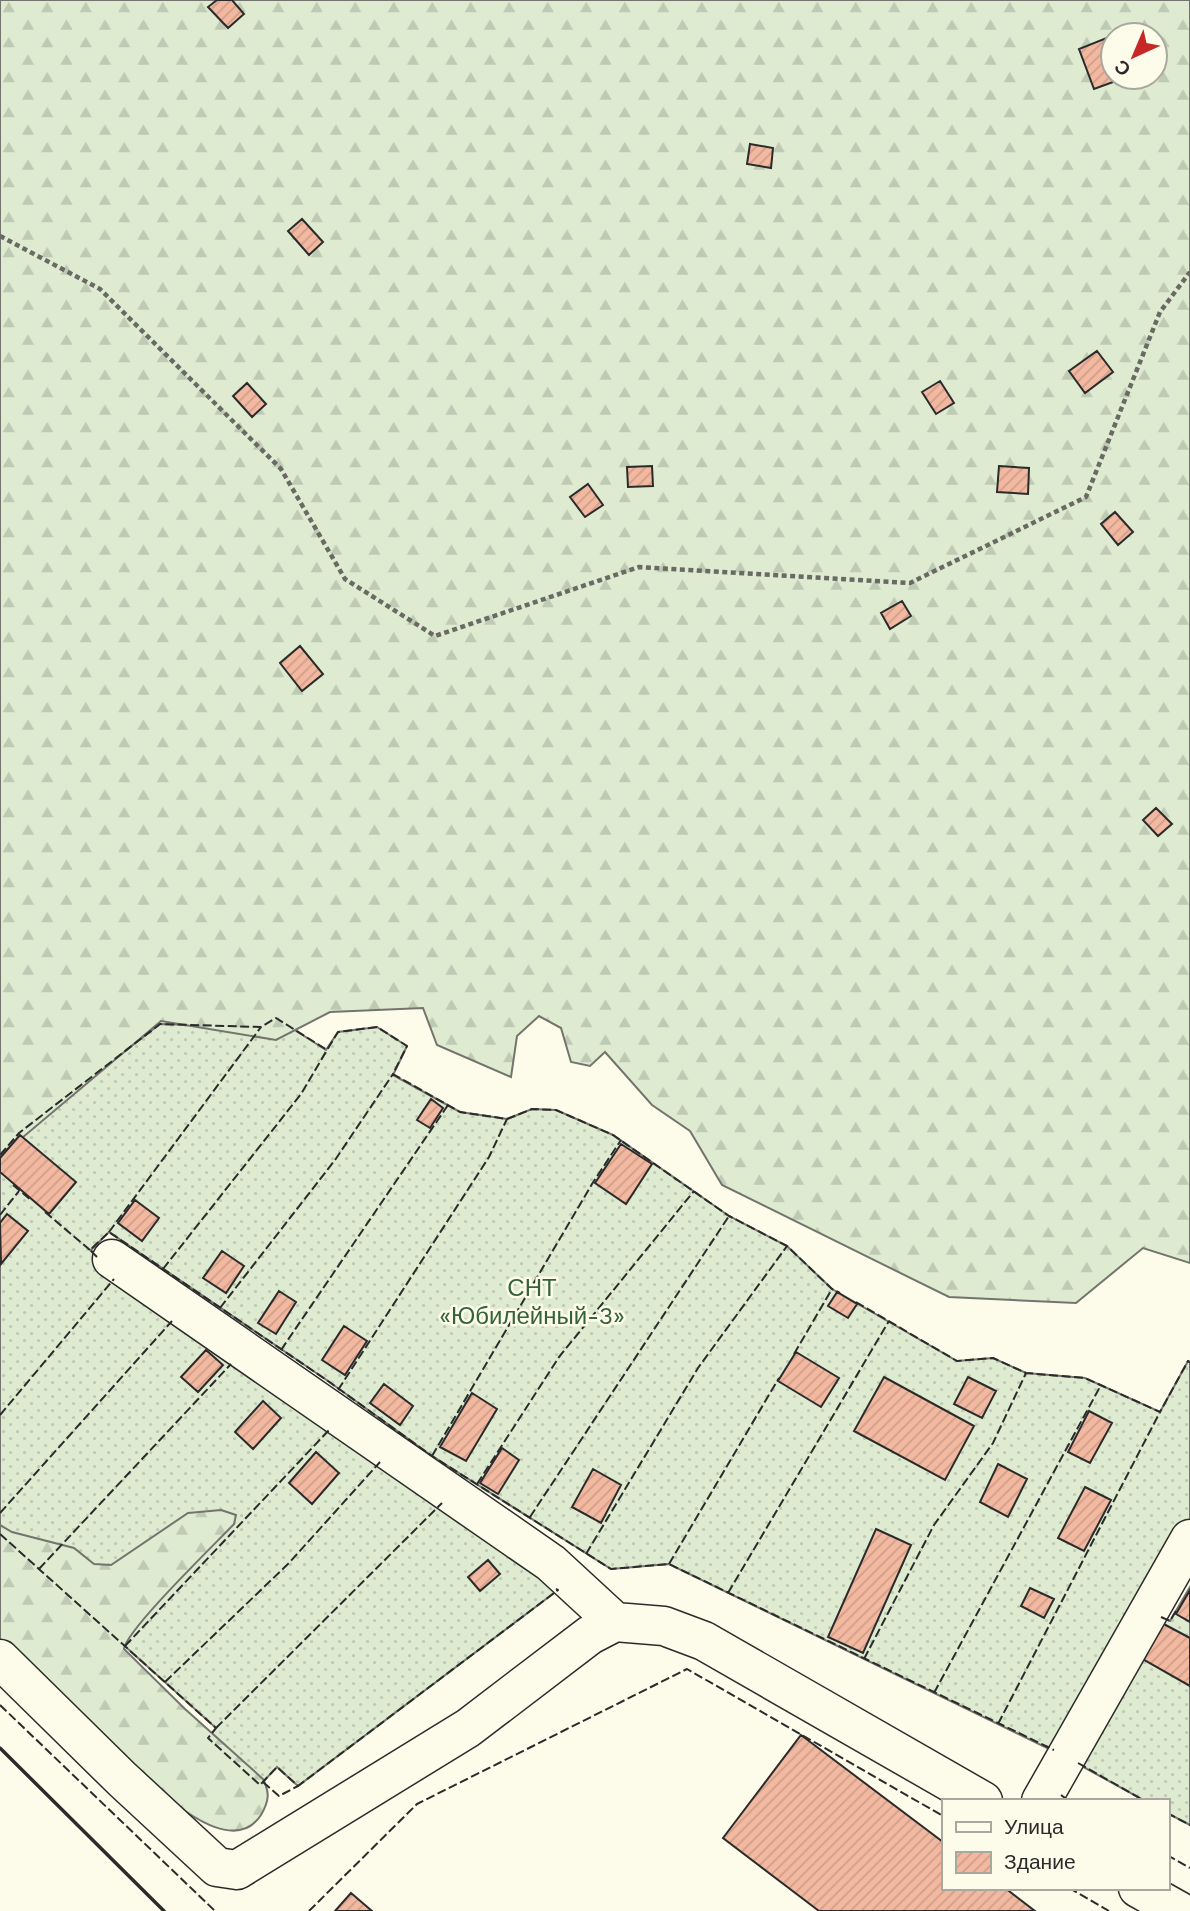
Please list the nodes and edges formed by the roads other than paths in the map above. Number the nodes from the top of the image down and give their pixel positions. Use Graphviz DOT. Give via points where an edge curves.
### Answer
graph roads {
  1 [pos="112,1259"];
  2 [pos="1190,1539"];
  3 [pos="615,1622"];
  4 [pos="0,1659"];
  5 [pos="980,1799"];
  6 [pos="1042,1799"];
  7 [pos="1141,1890"];
  8 [pos="1178,1911"];
  1 -- 3 [label="lane" via="551,1563"];
  2 -- 6 [label="lane"];
  3 -- 4 [label="lane" via="590,1634 468,1728 237,1870 218,1867"];
  3 -- 5 [label="lane" via="664,1626 704,1641"];
  7 -- 8 [label="lane"];
}
